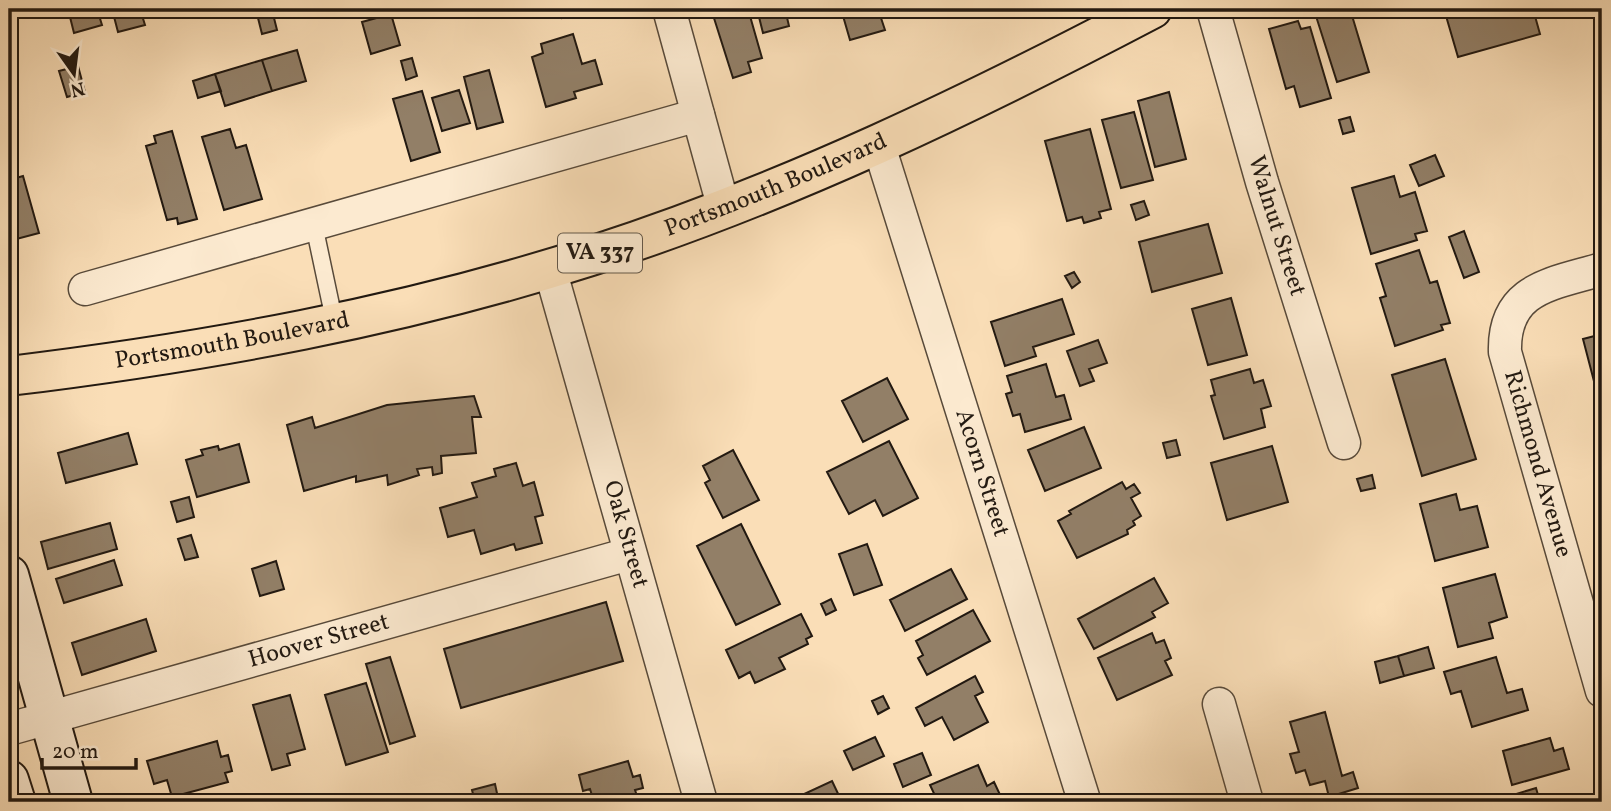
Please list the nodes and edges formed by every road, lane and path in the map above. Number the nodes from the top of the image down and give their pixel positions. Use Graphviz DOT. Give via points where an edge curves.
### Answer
graph roads {
  1 [pos="669,9"];
  2 [pos="1152,9"];
  3 [pos="1213,9"];
  4 [pos="698,115"];
  5 [pos="879,146"];
  6 [pos="724,209"];
  7 [pos="314,225"];
  8 [pos="550,269"];
  9 [pos="1590,273"];
  10 [pos="85,289"];
  11 [pos="335,324"];
  12 [pos="9,376"];
  13 [pos="1344,443"];
  14 [pos="629,554"];
  15 [pos="9,575"];
  16 [pos="1602,691"];
  17 [pos="1219,704"];
  18 [pos="50,718"];
  19 [pos="9,729"];
  20 [pos="9,780"];
  21 [pos="1084,800"];
  22 [pos="16,802"];
  23 [pos="73,802"];
  24 [pos="701,802"];
  25 [pos="1247,802"];
  1 -- 4 [label="street"];
  2 -- 5 [label="main road, Portsmouth Boulevard / VA 337"];
  3 -- 13 [label="street, Walnut Street"];
  4 -- 6 [label="street"];
  4 -- 7 [label="street"];
  5 -- 6 [label="main road, Portsmouth Boulevard / VA 337"];
  5 -- 21 [label="street, Acorn Street"];
  6 -- 8 [label="main road, Portsmouth Boulevard / VA 337"];
  7 -- 10 [label="street"];
  7 -- 11 [label="lane"];
  8 -- 11 [label="main road, Portsmouth Boulevard / VA 337"];
  8 -- 14 [label="street, Oak Street"];
  9 -- 16 [label="street, Richmond Avenue" via="1539,287 1521,300 1504,334 1505,352"];
  11 -- 12 [label="main road, Portsmouth Boulevard / VA 337" via="141,359"];
  14 -- 18 [label="street, Hoover Street"];
  14 -- 24 [label="street, Oak Street"];
  15 -- 18 [label="main road"];
  17 -- 25 [label="street"];
  18 -- 19 [label="street, Hoover Street"];
  18 -- 23 [label="main road"];
  20 -- 22 [label="main road"];
}
